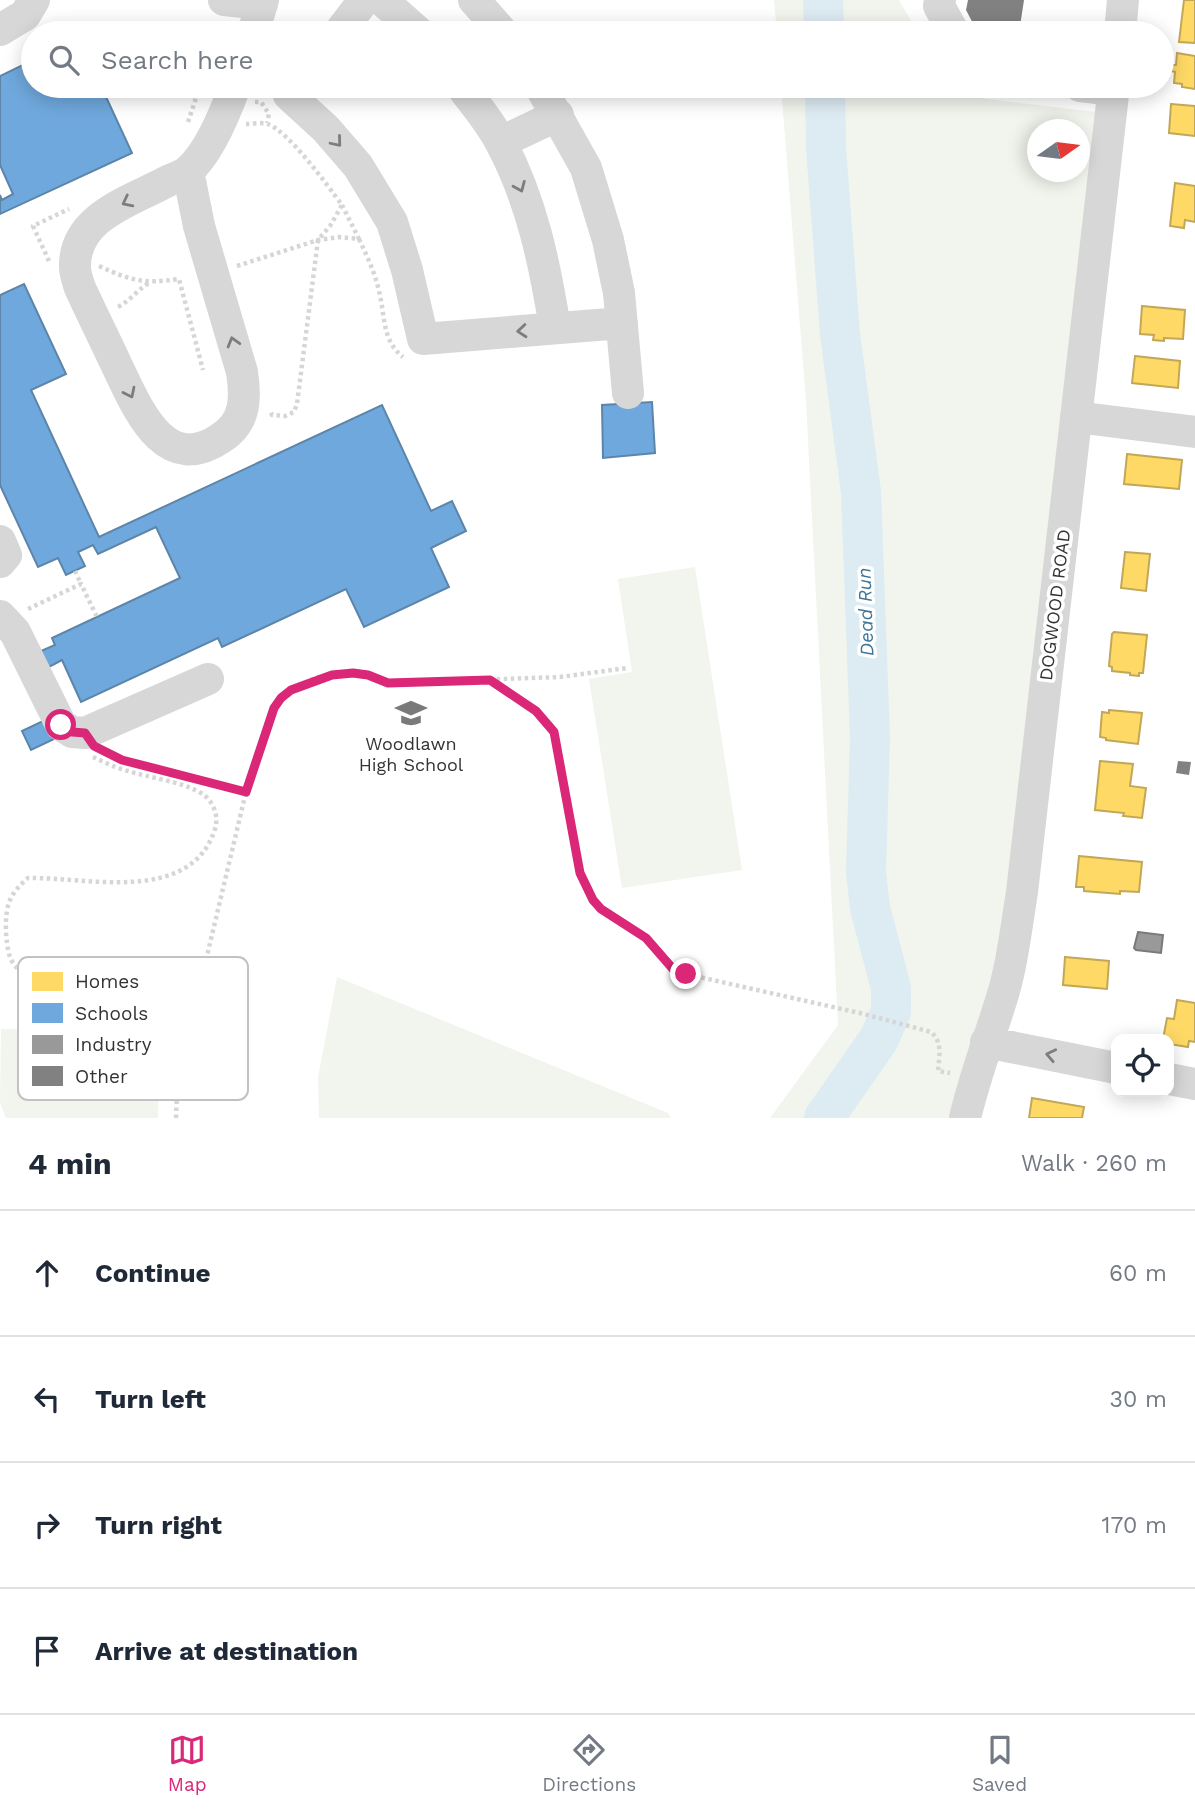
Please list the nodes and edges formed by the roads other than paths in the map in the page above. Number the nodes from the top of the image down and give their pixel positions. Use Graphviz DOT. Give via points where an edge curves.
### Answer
graph roads {
  1 [pos="34,0"];
  2 [pos="224,0"];
  3 [pos="364,0"];
  4 [pos="382,0"];
  5 [pos="474,0"];
  6 [pos="940,0"];
  7 [pos="1123,0"];
  8 [pos="259,13"];
  9 [pos="348,21"];
  10 [pos="406,21"];
  11 [pos="492,21"];
  12 [pos="947,21"];
  13 [pos="1121,21"];
  14 [pos="0,30"];
  15 [pos="256,98"];
  16 [pos="279,98"];
  17 [pos="470,98"];
  18 [pos="547,98"];
  19 [pos="1113,98"];
  20 [pos="558,115"];
  21 [pos="501,142"];
  22 [pos="188,171"];
  23 [pos="622,323"];
  24 [pos="555,328"];
  25 [pos="628,393"];
  26 [pos="1076,418"];
  27 [pos="1195,432"];
  28 [pos="0,541"];
  29 [pos="0,562"];
  30 [pos="11,614"];
  31 [pos="208,679"];
  32 [pos="986,1042"];
  33 [pos="1111,1067"];
  34 [pos="1174,1080"];
  35 [pos="1195,1084"];
  36 [pos="965,1118"];
  1 -- 14 [label="street" via="25,15"];
  2 -- 8 [label="street"];
  3 -- 9 [label="street"];
  4 -- 10 [label="street"];
  5 -- 11 [label="street"];
  6 -- 12 [label="street"];
  7 -- 13 [label="street"];
  15 -- 22 [label="street" via="223,118"];
  16 -- 24 [label="street" via="326,129 358,166 392,222 423,339"];
  17 -- 21 [label="street"];
  18 -- 20 [label="street"];
  19 -- 26 [label="street, DOGWOOD ROAD"];
  20 -- 21 [label="street"];
  20 -- 23 [label="street" via="586,168 608,240"];
  21 -- 24 [label="street, one-way" via="544,260"];
  22 -- 22 [label="street, one-way" via="89,226 80,240 75,267 80,288 142,417 160,439 193,450 233,431 245,395"];
  23 -- 24 [label="street"];
  23 -- 25 [label="street"];
  26 -- 27 [label="street"];
  26 -- 32 [label="street, DOGWOOD ROAD" via="1022,892 1006,980"];
  28 -- 29 [label="street" via="6,555"];
  30 -- 31 [label="street" via="15,632 61,725 81,733"];
  33 -- 32 [label="street, one-way"];
  32 -- 36 [label="street, DOGWOOD ROAD"];
  34 -- 35 [label="street"];
}
